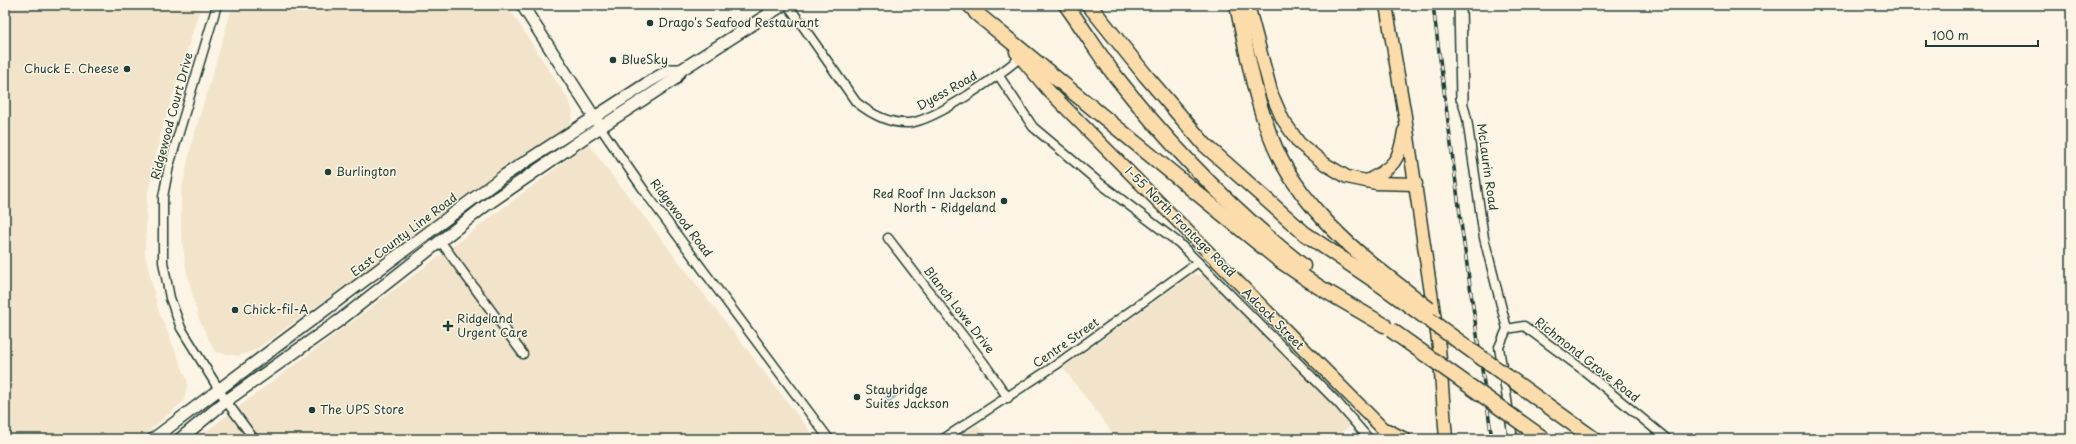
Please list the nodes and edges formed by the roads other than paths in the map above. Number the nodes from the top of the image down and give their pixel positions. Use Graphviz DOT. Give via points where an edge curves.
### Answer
graph roads {
  1 [pos="217,5"];
  2 [pos="522,5"];
  3 [pos="783,5"];
  4 [pos="788,5"];
  5 [pos="1066,5"];
  6 [pos="1089,5"];
  7 [pos="1237,5"];
  8 [pos="1248,5"];
  9 [pos="1386,5"];
  10 [pos="1460,5"];
  11 [pos="972,9"];
  12 [pos="1021,57"];
  13 [pos="998,76"];
  14 [pos="1462,99"];
  15 [pos="1405,116"];
  16 [pos="597,122"];
  17 [pos="1367,181"];
  18 [pos="1416,184"];
  19 [pos="888,238"];
  20 [pos="440,242"];
  21 [pos="1198,262"];
  22 [pos="1384,281"];
  23 [pos="1387,328"];
  24 [pos="1507,329"];
  25 [pos="523,354"];
  26 [pos="219,390"];
  27 [pos="1008,398"];
  28 [pos="226,401"];
  29 [pos="1383,427"];
  30 [pos="153,439"];
  31 [pos="180,439"];
  32 [pos="254,439"];
  33 [pos="829,439"];
  34 [pos="943,439"];
  35 [pos="1369,439"];
  36 [pos="1393,439"];
  37 [pos="1405,439"];
  38 [pos="1446,439"];
  39 [pos="1513,439"];
  40 [pos="1544,439"];
  41 [pos="1594,439"];
  42 [pos="1667,439"];
  1 -- 26 [label="street, Ridgewood Court Drive" via="169,166 161,223 163,262 170,298 181,328"];
  2 -- 16 [label="main road, Ridgewood Road"];
  3 -- 16 [label="main road, East County Line Road" via="681,70 670,70"];
  4 -- 13 [label="street, Dyess Road" via="856,102 880,118 908,123 922,120"];
  5 -- 23 [label="highway" via="1113,72 1219,194 1269,240"];
  6 -- 22 [label="highway" via="1205,145 1304,233"];
  7 -- 22 [label="highway" via="1266,123 1282,161 1298,189 1331,228 1367,261"];
  8 -- 17 [label="main road" via="1272,95 1283,120 1299,143 1325,164 1347,177"];
  9 -- 15 [label="main road"];
  10 -- 14 [label="main road, McLaurin Road"];
  11 -- 12 [label="main road, I-55 North Frontage Road"];
  11 -- 23 [label="highway" via="1279,260"];
  12 -- 13 [label="street, Dyess Road"];
  12 -- 29 [label="main road, I-55 North Frontage Road" via="1049,91"];
  13 -- 21 [label="street, Adcock Street" via="1033,127 1095,179 1180,243"];
  14 -- 24 [label="street, McLaurin Road" via="1484,238"];
  15 -- 17 [label="main road" via="1402,146 1395,163 1382,174"];
  15 -- 18 [label="main road"];
  16 -- 20 [label="main road, East County Line Road"];
  16 -- 26 [label="main road, East County Line Road" via="505,175"];
  16 -- 33 [label="street, Ridgewood Road" via="648,196"];
  17 -- 18 [label="main road" via="1376,184"];
  18 -- 38 [label="main road" via="1440,347"];
  19 -- 27 [label="street, Blanch Lowe Drive"];
  20 -- 25 [label="street"];
  20 -- 28 [label="main road, East County Line Road" via="340,320"];
  21 -- 27 [label="street, Centre Street"];
  21 -- 35 [label="street, Adcock Street" via="1338,403"];
  22 -- 41 [label="highway, bridge" via="1444,321 1496,370"];
  23 -- 40 [label="highway, bridge"];
  24 -- 39 [label="street" via="1499,347"];
  24 -- 42 [label="street, Richmond Grove Road" via="1524,326 1582,369"];
  26 -- 28 [label="street"];
  26 -- 30 [label="main road, East County Line Road"];
  27 -- 34 [label="street, Centre Street"];
  28 -- 31 [label="main road, East County Line Road"];
  28 -- 32 [label="street"];
  29 -- 36 [label="main road, I-55 North Frontage Road"];
  29 -- 37 [label="main road"];
}
